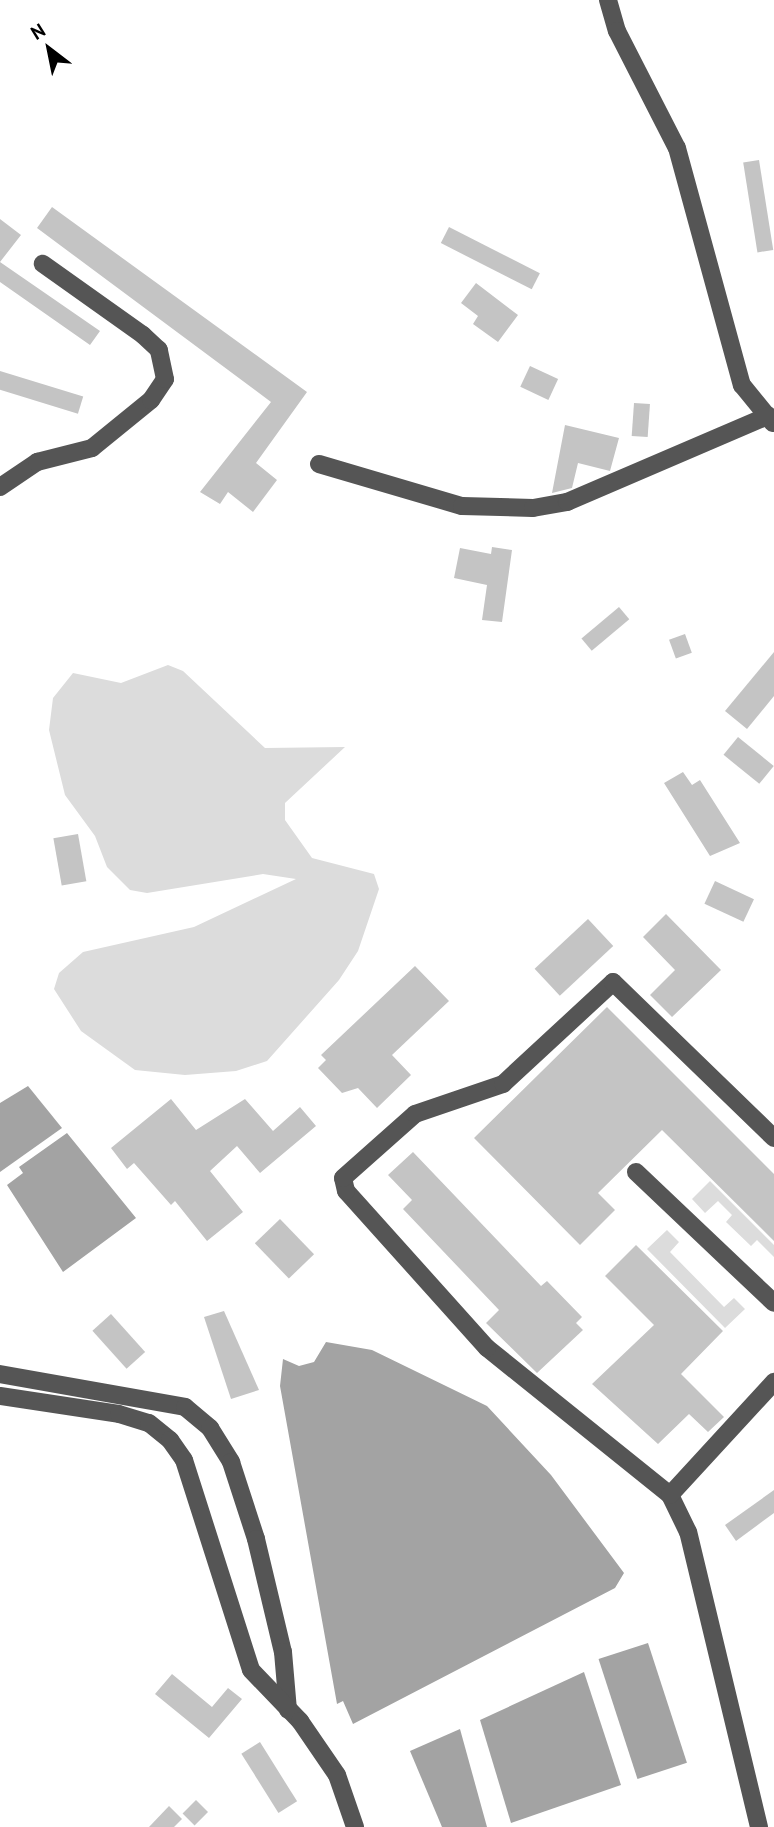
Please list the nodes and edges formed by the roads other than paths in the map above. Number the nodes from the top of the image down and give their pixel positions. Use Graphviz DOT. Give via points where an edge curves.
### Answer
graph roads {
  1 [pos="608,0"];
  2 [pos="43,264"];
  3 [pos="771,421"];
  4 [pos="319,464"];
  5 [pos="0,487"];
  6 [pos="774,1138"];
  7 [pos="636,1172"];
  8 [pos="774,1303"];
  9 [pos="0,1374"];
  10 [pos="774,1382"];
  11 [pos="0,1396"];
  12 [pos="670,1495"];
  13 [pos="288,1710"];
  14 [pos="355,1827"];
  15 [pos="759,1827"];
  1 -- 3 [label="street" via="617,31 677,148 742,385"];
  2 -- 5 [label="street" via="143,335 165,363 165,379 150,400 92,448 37,463"];
  3 -- 4 [label="street" via="567,502 533,508 462,506"];
  6 -- 12 [label="street" via="613,982 503,1084 415,1114 343,1178 346,1191 487,1348"];
  7 -- 8 [label="street"];
  9 -- 13 [label="street" via="185,1407 211,1428 231,1462 256,1539 283,1652"];
  10 -- 12 [label="street"];
  11 -- 13 [label="street" via="119,1414 149,1423 170,1440 194,1491 241,1648 251,1670"];
  12 -- 15 [label="street" via="688,1532"];
  13 -- 14 [label="street" via="337,1775"];
}
